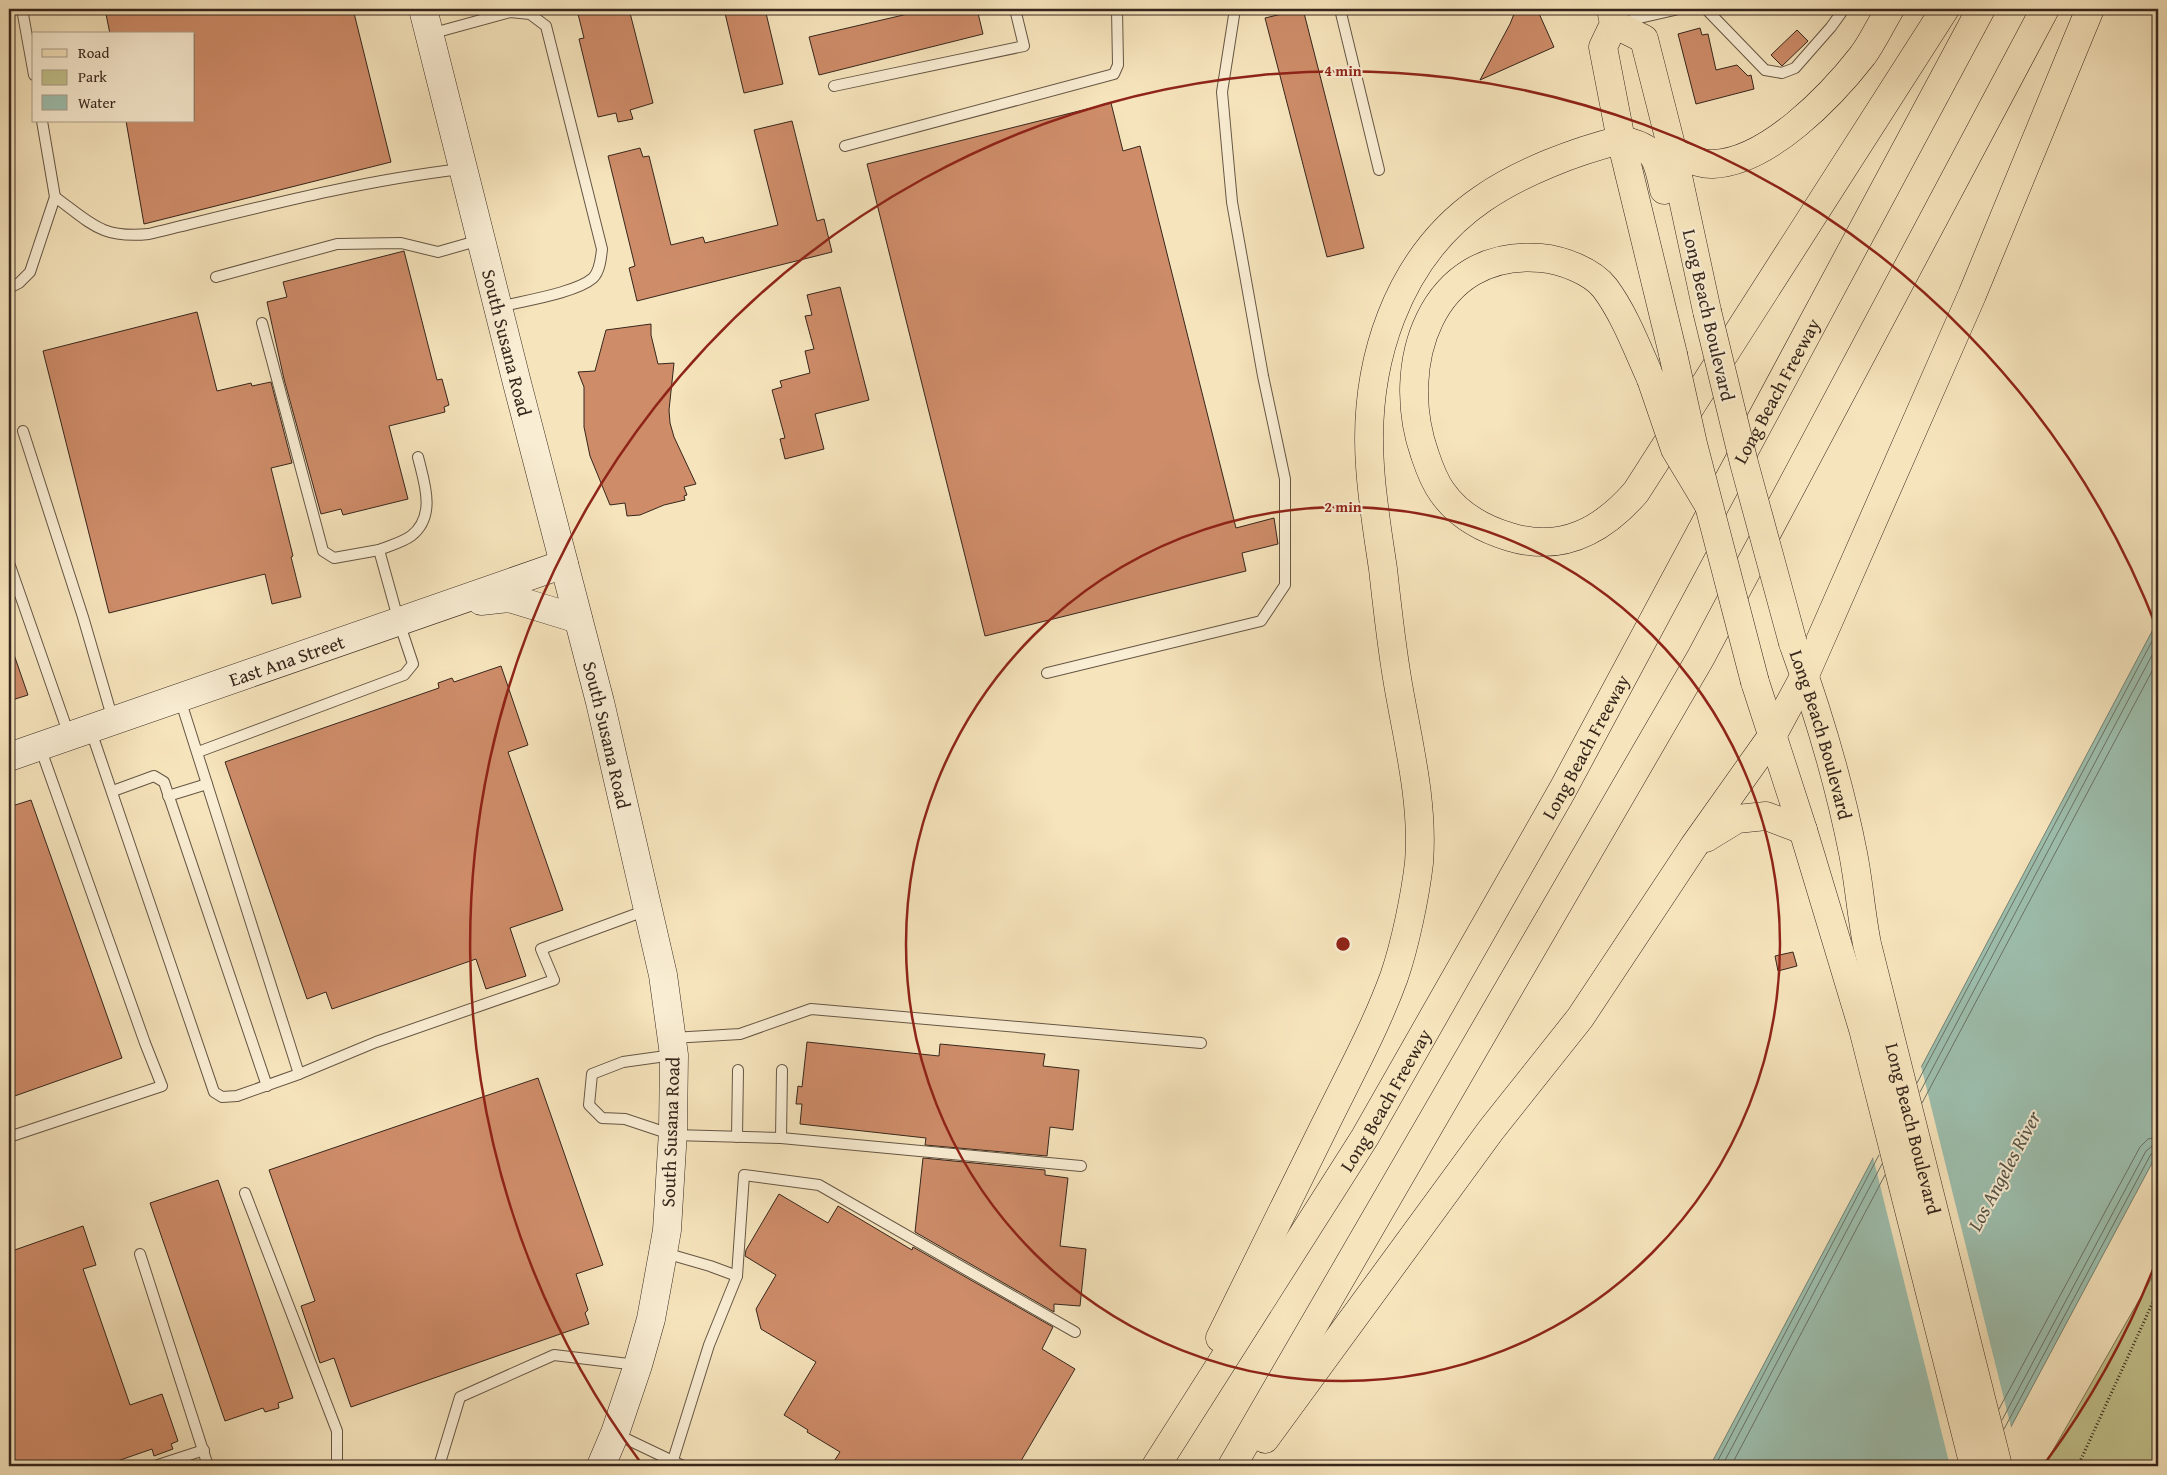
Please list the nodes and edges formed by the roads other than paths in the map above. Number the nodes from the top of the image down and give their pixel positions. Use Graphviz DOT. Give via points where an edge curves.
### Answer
graph roads {
  1 [pos="22,9"];
  2 [pos="1015,9"];
  3 [pos="1117,9"];
  4 [pos="1235,9"];
  5 [pos="1340,9"];
  6 [pos="1679,9"];
  7 [pos="1706,9"];
  8 [pos="1844,9"];
  9 [pos="1890,9"];
  10 [pos="1945,9"];
  11 [pos="1981,9"];
  12 [pos="2045,9"];
  13 [pos="2090,9"];
  14 [pos="1612,16"];
  15 [pos="426,21"];
  16 [pos="32,64"];
  17 [pos="834,86"];
  18 [pos="42,122"];
  19 [pos="1621,140"];
  20 [pos="845,146"];
  21 [pos="1673,153"];
  22 [pos="463,169"];
  23 [pos="1380,170"];
  24 [pos="55,197"];
  25 [pos="481,240"];
  26 [pos="216,277"];
  27 [pos="9,288"];
  28 [pos="498,307"];
  29 [pos="1701,319"];
  30 [pos="262,323"];
  31 [pos="23,431"];
  32 [pos="418,456"];
  33 [pos="1708,504"];
  34 [pos="379,550"];
  35 [pos="9,563"];
  36 [pos="564,564"];
  37 [pos="449,604"];
  38 [pos="578,619"];
  39 [pos="399,622"];
  40 [pos="1047,673"];
  41 [pos="1805,675"];
  42 [pos="179,698"];
  43 [pos="91,728"];
  44 [pos="1772,736"];
  45 [pos="39,746"];
  46 [pos="198,752"];
  47 [pos="9,757"];
  48 [pos="208,784"];
  49 [pos="112,791"];
  50 [pos="168,796"];
  51 [pos="1803,830"];
  52 [pos="1694,846"];
  53 [pos="648,910"];
  54 [pos="1876,1026"];
  55 [pos="1201,1043"];
  56 [pos="673,1046"];
  57 [pos="738,1070"];
  58 [pos="782,1070"];
  59 [pos="299,1074"];
  60 [pos="267,1086"];
  61 [pos="673,1135"];
  62 [pos="737,1136"];
  63 [pos="9,1137"];
  64 [pos="781,1138"];
  65 [pos="1081,1166"];
  66 [pos="245,1194"];
  67 [pos="663,1252"];
  68 [pos="140,1254"];
  69 [pos="737,1276"];
  70 [pos="1075,1332"];
  71 [pos="638,1365"];
  72 [pos="615,1433"];
  73 [pos="204,1450"];
  74 [pos="673,1460"];
  75 [pos="155,1466"];
  76 [pos="208,1466"];
  77 [pos="337,1466"];
  78 [pos="439,1466"];
  79 [pos="601,1466"];
  80 [pos="683,1466"];
  81 [pos="1156,1466"];
  82 [pos="1232,1466"];
  83 [pos="1245,1466"];
  84 [pos="1974,1466"];
  85 [pos="1998,1466"];
  1 -- 16 [label="lane"];
  2 -- 17 [label="lane" via="1024,46"];
  3 -- 20 [label="lane" via="1118,65 1114,74"];
  4 -- 40 [label="lane" via="1222,92 1232,202 1285,479 1285,585 1261,621"];
  5 -- 23 [label="lane"];
  6 -- 14 [label="lane"];
  7 -- 8 [label="lane" via="1765,70 1782,73 1795,68"];
  9 -- 21 [label="main road" via="1864,54 1840,82 1782,136 1750,155 1730,162 1710,164"];
  10 -- 33 [label="main road, bridge" via="1636,492 1606,522 1589,532 1541,541 1517,539 1474,522 1441,492 1430,470 1415,420 1413,397 1416,365 1435,308 1463,278 1482,265 1502,258 1548,258 1586,274 1604,287 1624,319 1651,379 1675,449"];
  11 -- 81 [label="main road, Long Beach Freeway" via="1558,798 1365,1137"];
  12 -- 82 [label="main road" via="1701,657"];
  13 -- 41 [label="main road" via="1972,295"];
  14 -- 19 [label="main road, Long Beach Boulevard" via="1603,47"];
  14 -- 21 [label="main road, Long Beach Boulevard" via="1644,39"];
  15 -- 22 [label="street, South Susana Road"];
  15 -- 28 [label="lane" via="510,12 530,14 546,26 553,53 602,248 601,261 593,278 570,290"];
  18 -- 24 [label="lane"];
  19 -- 29 [label="main road" via="1649,149 1655,157"];
  19 -- 33 [label="main road, Long Beach Boulevard, bridge"];
  19 -- 81 [label="main road" via="1550,164 1482,198 1435,241 1413,269 1396,302 1374,377 1370,466 1419,819 1419,863 1408,923 1394,976 1366,1042"];
  21 -- 29 [label="main road, Long Beach Boulevard"];
  22 -- 24 [label="lane" via="348,186 133,236 99,230"];
  22 -- 25 [label="street, South Susana Road"];
  24 -- 27 [label="lane" via="30,272"];
  25 -- 26 [label="lane" via="438,252 401,243 337,244"];
  25 -- 28 [label="street, South Susana Road"];
  28 -- 36 [label="street, South Susana Road"];
  29 -- 41 [label="main road, Long Beach Boulevard, bridge" via="1793,643"];
  30 -- 34 [label="lane" via="323,551 334,558"];
  31 -- 43 [label="lane" via="84,617"];
  32 -- 34 [label="lane" via="428,500 424,521 411,536"];
  33 -- 44 [label="main road, Long Beach Boulevard, bridge"];
  34 -- 39 [label="lane"];
  35 -- 43 [label="lane"];
  36 -- 37 [label="street, East Ana Street"];
  36 -- 38 [label="street, South Susana Road"];
  37 -- 38 [label="street" via="509,598"];
  37 -- 39 [label="street, East Ana Street"];
  38 -- 53 [label="street, South Susana Road"];
  39 -- 42 [label="street, East Ana Street"];
  39 -- 46 [label="lane" via="413,664 404,675"];
  41 -- 44 [label="main road"];
  41 -- 54 [label="main road, Long Beach Boulevard" via="1841,799 1853,855"];
  42 -- 43 [label="street, East Ana Street"];
  42 -- 46 [label="lane"];
  43 -- 45 [label="street, East Ana Street"];
  43 -- 49 [label="lane"];
  44 -- 51 [label="main road, Long Beach Boulevard"];
  44 -- 52 [label="main road"];
  45 -- 47 [label="street, East Ana Street"];
  45 -- 63 [label="lane" via="162,1086"];
  46 -- 48 [label="lane"];
  48 -- 50 [label="lane"];
  48 -- 59 [label="lane"];
  49 -- 50 [label="lane" via="154,776 164,782"];
  49 -- 60 [label="lane" via="214,1092 222,1098"];
  50 -- 60 [label="lane"];
  51 -- 52 [label="main road" via="1766,816 1737,819"];
  51 -- 54 [label="main road, Long Beach Boulevard"];
  52 -- 83 [label="main road" via="1580,1018 1491,1130"];
  53 -- 56 [label="street, South Susana Road" via="663,976"];
  53 -- 59 [label="lane" via="541,949 554,980 376,1042"];
  54 -- 84 [label="main road, Long Beach Boulevard"];
  54 -- 85 [label="main road, Long Beach Boulevard"];
  55 -- 56 [label="lane" via="811,1009 740,1034"];
  56 -- 61 [label="street, South Susana Road"];
  56 -- 61 [label="lane" via="592,1074 589,1105 602,1118 624,1119"];
  57 -- 62 [label="lane"];
  58 -- 64 [label="lane"];
  59 -- 60 [label="lane"];
  61 -- 62 [label="lane"];
  61 -- 67 [label="street, South Susana Road"];
  62 -- 64 [label="lane"];
  64 -- 65 [label="lane"];
  66 -- 77 [label="lane" via="337,1430"];
  67 -- 69 [label="lane"];
  67 -- 71 [label="street, South Susana Road"];
  68 -- 73 [label="lane"];
  69 -- 70 [label="lane" via="744,1175 819,1185"];
  69 -- 74 [label="lane" via="709,1346"];
  71 -- 72 [label="street, South Susana Road"];
  71 -- 78 [label="lane" via="554,1354 460,1397"];
  72 -- 74 [label="lane"];
  72 -- 79 [label="street, South Susana Road"];
  73 -- 75 [label="lane"];
  73 -- 76 [label="lane"];
  74 -- 80 [label="lane"];
}
